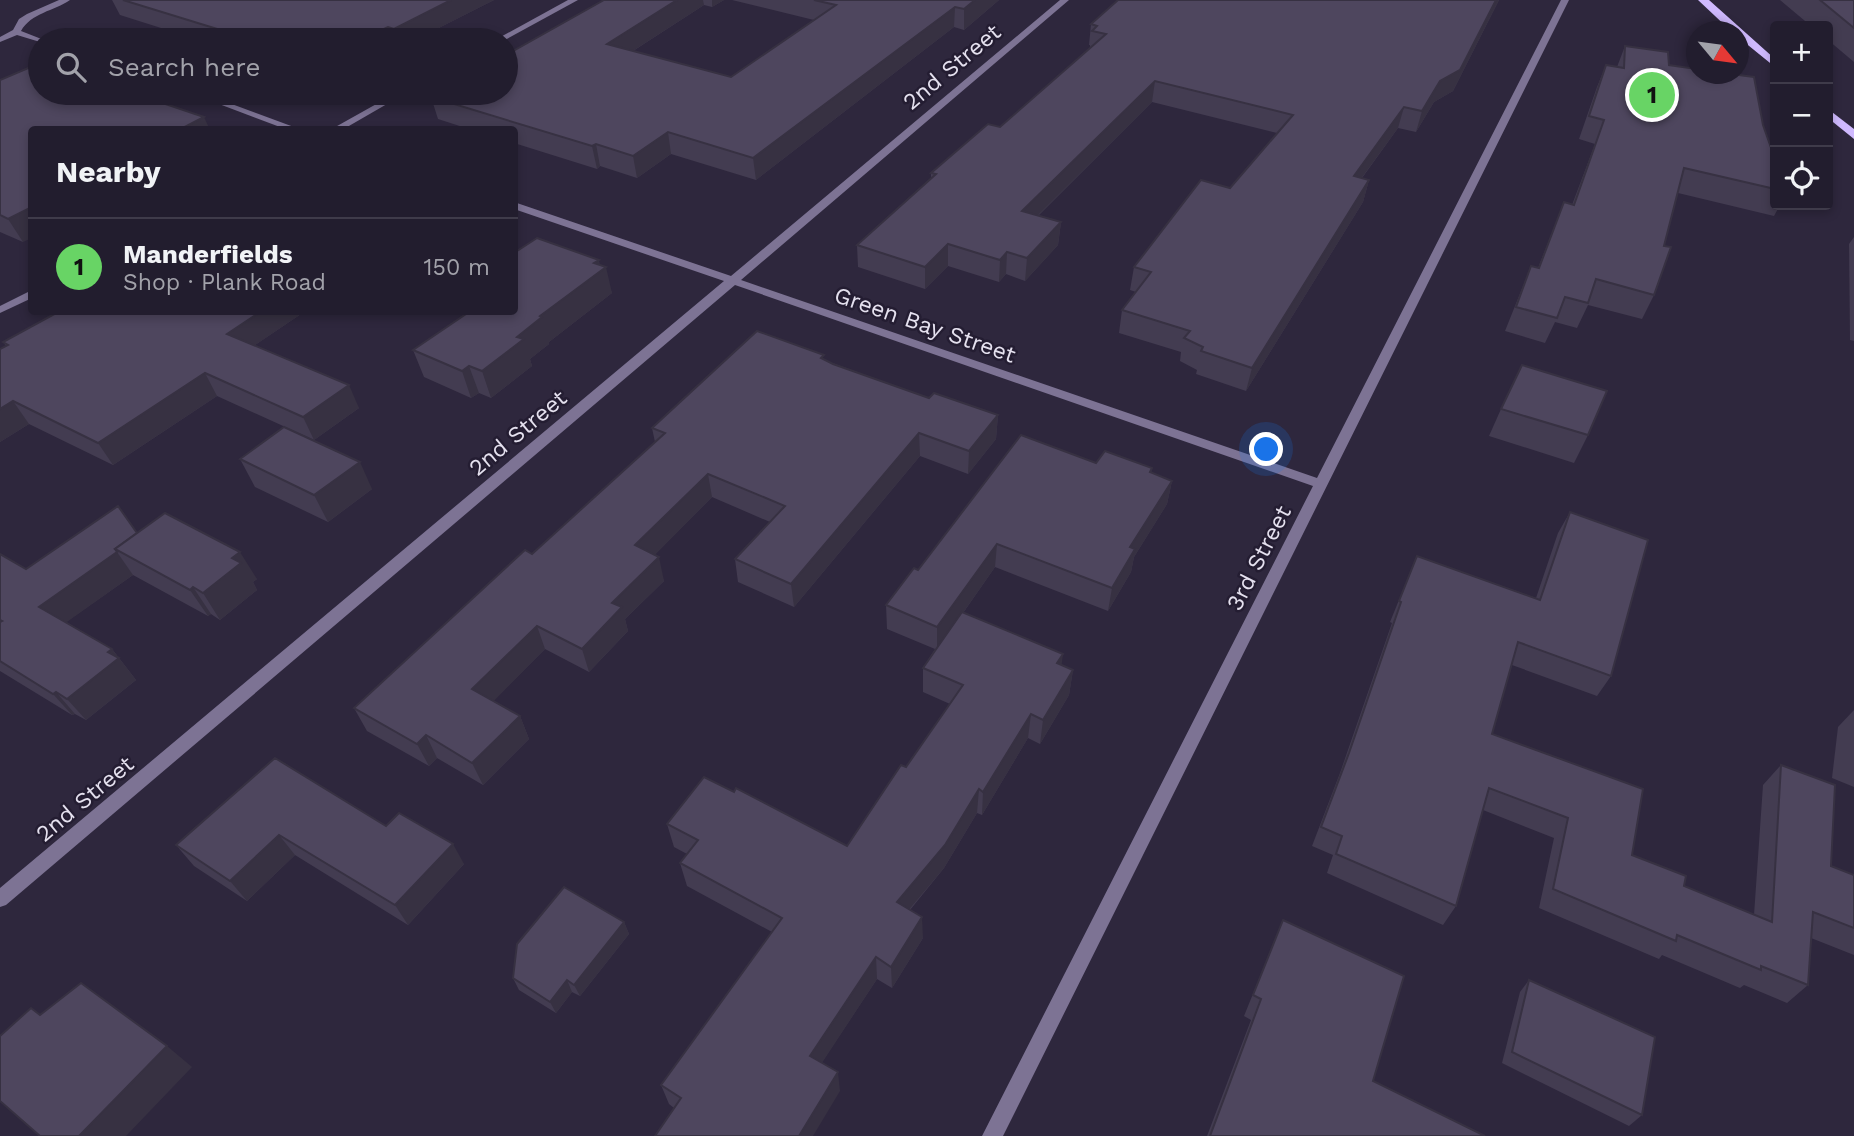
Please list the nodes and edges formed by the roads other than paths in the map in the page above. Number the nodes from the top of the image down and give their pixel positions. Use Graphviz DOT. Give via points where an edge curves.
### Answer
graph roads {
  1 [pos="66,0"];
  2 [pos="574,0"];
  3 [pos="1065,0"];
  4 [pos="1564,0"];
  5 [pos="1703,0"];
  6 [pos="518,30"];
  7 [pos="16,32"];
  8 [pos="28,36"];
  9 [pos="0,40"];
  10 [pos="1770,60"];
  11 [pos="228,105"];
  12 [pos="380,105"];
  13 [pos="1833,116"];
  14 [pos="287,126"];
  15 [pos="341,126"];
  16 [pos="1854,135"];
  17 [pos="518,206"];
  18 [pos="731,280"];
  19 [pos="28,295"];
  20 [pos="0,310"];
  21 [pos="1322,484"];
  22 [pos="1,896"];
  23 [pos="992,1136"];
  1 -- 7 [label="street" via="22,21"];
  2 -- 6 [label="street"];
  3 -- 18 [label="street, 2nd Street"];
  4 -- 21 [label="street, 3rd Street"];
  5 -- 10 [label="main road"];
  7 -- 8 [label="street"];
  7 -- 9 [label="street"];
  11 -- 14 [label="street"];
  12 -- 15 [label="street"];
  13 -- 16 [label="main road"];
  17 -- 18 [label="street, Green Bay Street"];
  18 -- 21 [label="street, Green Bay Street"];
  18 -- 22 [label="street, 2nd Street"];
  19 -- 20 [label="street"];
  21 -- 23 [label="street, 3rd Street"];
}
